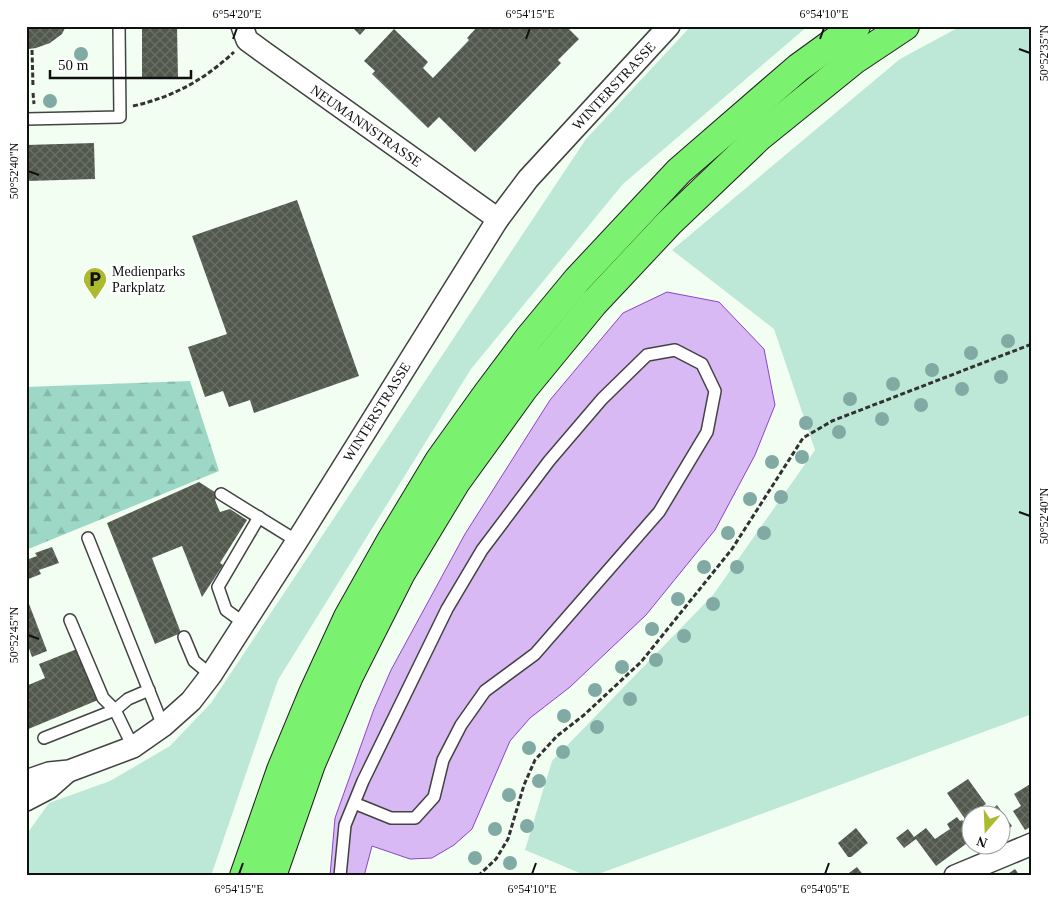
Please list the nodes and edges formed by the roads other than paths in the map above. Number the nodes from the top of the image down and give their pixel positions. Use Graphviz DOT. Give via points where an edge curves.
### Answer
graph roads {
  1 [pos="119,26"];
  2 [pos="670,26"];
  3 [pos="856,26"];
  4 [pos="905,26"];
  5 [pos="244,33"];
  6 [pos="26,119"];
  7 [pos="498,219"];
  8 [pos="221,494"];
  9 [pos="259,517"];
  10 [pos="88,538"];
  11 [pos="297,540"];
  12 [pos="70,620"];
  13 [pos="244,623"];
  14 [pos="184,637"];
  15 [pos="211,675"];
  16 [pos="149,690"];
  17 [pos="115,710"];
  18 [pos="163,726"];
  19 [pos="44,738"];
  20 [pos="133,747"];
  21 [pos="69,772"];
  22 [pos="26,781"];
  23 [pos="26,800"];
  24 [pos="354,803"];
  25 [pos="1032,844"];
  26 [pos="244,876"];
  27 [pos="272,876"];
  28 [pos="340,876"];
  29 [pos="955,876"];
  1 -- 6 [label="lane" via="120,117"];
  2 -- 7 [label="street, WINTERSTRASSE" via="528,179"];
  3 -- 26 [label="main road" via="798,68 679,171 578,280 487,394 439,461 348,617 281,770"];
  4 -- 27 [label="main road" via="854,60 760,136 668,223 592,304 524,388 456,482 401,573 349,676 311,764"];
  5 -- 7 [label="street, NEUMANNSTRASSE"];
  7 -- 11 [label="street, WINTERSTRASSE"];
  8 -- 9 [label="lane"];
  9 -- 11 [label="lane"];
  9 -- 13 [label="lane" via="218,587 226,610"];
  10 -- 16 [label="lane"];
  11 -- 13 [label="street, WINTERSTRASSE"];
  12 -- 17 [label="lane" via="103,698"];
  13 -- 15 [label="street, WINTERSTRASSE"];
  14 -- 15 [label="lane" via="194,661"];
  15 -- 18 [label="street, WINTERSTRASSE" via="191,701"];
  16 -- 17 [label="lane" via="128,699"];
  16 -- 18 [label="lane"];
  17 -- 19 [label="lane"];
  17 -- 20 [label="lane"];
  18 -- 20 [label="street, WINTERSTRASSE"];
  20 -- 21 [label="street, WINTERSTRASSE"];
  21 -- 22 [label="street, WINTERSTRASSE"];
  21 -- 23 [label="street, WINTERSTRASSE"];
  24 -- 24 [label="lane" via="447,609 482,550 549,461 602,399 646,355 675,350 702,364 715,391 707,432 660,512 535,654 485,691 461,725 443,760 434,797 415,818 391,818"];
  24 -- 28 [label="lane" via="344,825"];
  25 -- 29 [label="street"];
}
